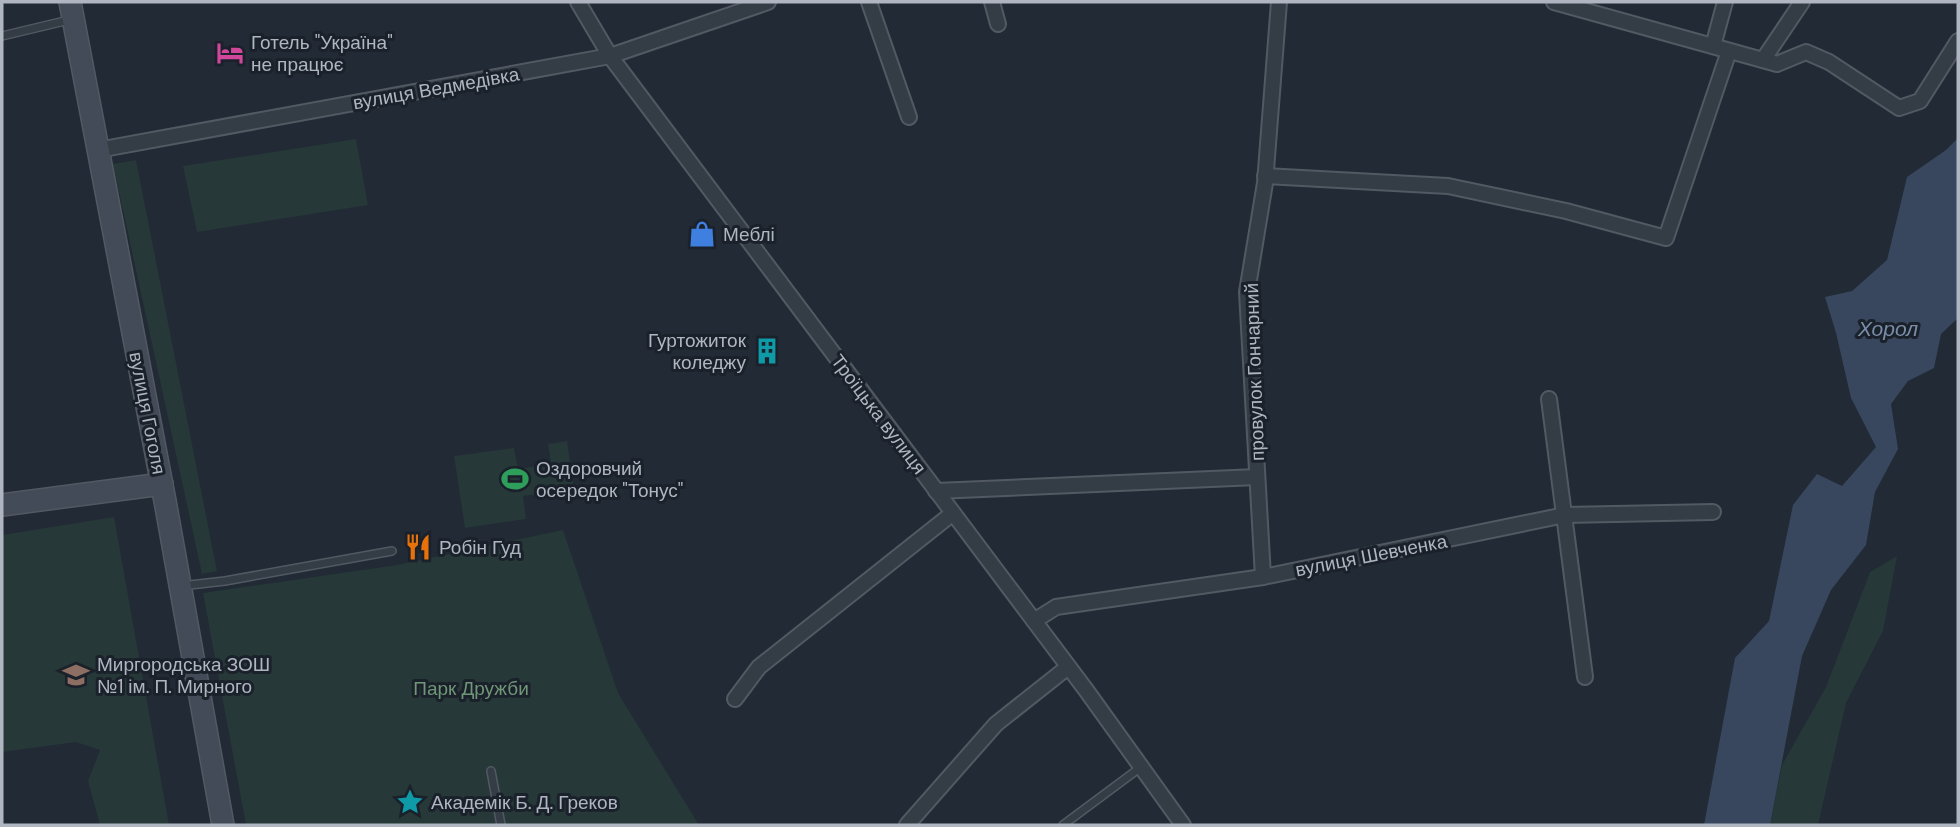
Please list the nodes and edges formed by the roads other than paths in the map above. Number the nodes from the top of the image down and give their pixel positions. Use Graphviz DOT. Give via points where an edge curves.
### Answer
graph roads {
  1 [pos="578,2"];
  2 [pos="768,2"];
  3 [pos="869,2"];
  4 [pos="992,2"];
  5 [pos="1279,2"];
  6 [pos="1553,2"];
  7 [pos="1725,2"];
  8 [pos="1802,2"];
  9 [pos="72,10"];
  10 [pos="998,24"];
  11 [pos="2,36"];
  12 [pos="1958,41"];
  13 [pos="1713,46"];
  14 [pos="1729,51"];
  15 [pos="610,56"];
  16 [pos="1770,62"];
  17 [pos="909,117"];
  18 [pos="98,150"];
  19 [pos="1265,176"];
  20 [pos="1549,399"];
  21 [pos="1258,477"];
  22 [pos="162,484"];
  23 [pos="936,491"];
  24 [pos="2,505"];
  25 [pos="1713,512"];
  26 [pos="953,513"];
  27 [pos="1565,515"];
  28 [pos="392,551"];
  29 [pos="1263,577"];
  30 [pos="180,586"];
  31 [pos="1034,621"];
  32 [pos="1068,667"];
  33 [pos="1585,677"];
  34 [pos="735,699"];
  35 [pos="1141,767"];
  36 [pos="491,771"];
  37 [pos="223,825"];
  38 [pos="501,825"];
  39 [pos="907,825"];
  40 [pos="1063,825"];
  41 [pos="1183,825"];
  1 -- 15 [label="street, Троїцька вулиця"];
  2 -- 15 [label="street, вулиця Ведмедівка"];
  3 -- 17 [label="street"];
  4 -- 10 [label="street"];
  5 -- 19 [label="street, провулок Гончарний"];
  6 -- 13 [label="street"];
  7 -- 13 [label="street"];
  8 -- 16 [label="street"];
  9 -- 11 [label="lane"];
  9 -- 18 [label="street, вулиця Гоголя"];
  12 -- 16 [label="street" via="1920,101 1899,108 1806,52"];
  13 -- 14 [label="street"];
  14 -- 16 [label="street"];
  14 -- 19 [label="street" via="1665,238 1448,186"];
  15 -- 18 [label="street, вулиця Ведмедівка"];
  15 -- 23 [label="street, Троїцька вулиця"];
  18 -- 22 [label="street, вулиця Гоголя"];
  19 -- 21 [label="street, провулок Гончарний" via="1247,292"];
  20 -- 27 [label="street"];
  21 -- 23 [label="street"];
  21 -- 29 [label="street, провулок Гончарний"];
  22 -- 24 [label="street"];
  22 -- 30 [label="street, вулиця Гоголя"];
  23 -- 26 [label="street, Троїцька вулиця"];
  25 -- 27 [label="street, вулиця Шевченка"];
  26 -- 31 [label="street, Троїцька вулиця"];
  26 -- 34 [label="street" via="759,667"];
  27 -- 29 [label="street, вулиця Шевченка"];
  27 -- 33 [label="street"];
  28 -- 30 [label="lane"];
  29 -- 31 [label="street, вулиця Шевченка" via="1056,607"];
  30 -- 37 [label="street, вулиця Гоголя"];
  31 -- 32 [label="street, Троїцька вулиця"];
  32 -- 35 [label="street, Троїцька вулиця"];
  32 -- 39 [label="street" via="996,724"];
  35 -- 40 [label="lane"];
  35 -- 41 [label="street, Троїцька вулиця"];
  36 -- 38 [label="lane"];
}
